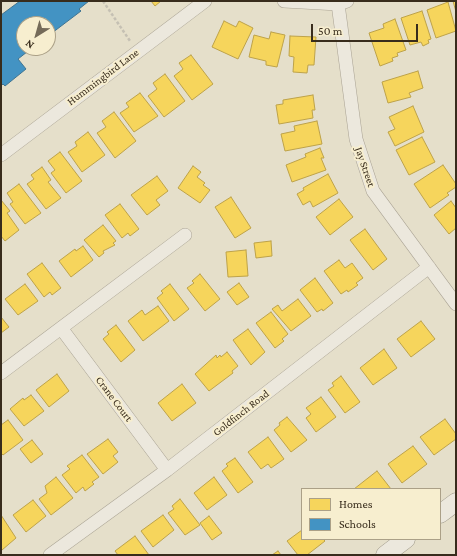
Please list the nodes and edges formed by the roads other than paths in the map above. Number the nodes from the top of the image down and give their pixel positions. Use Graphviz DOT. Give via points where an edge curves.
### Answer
graph roads {
  1 [pos="205,1"];
  2 [pos="284,1"];
  3 [pos="342,2"];
  4 [pos="1,155"];
  5 [pos="185,235"];
  6 [pos="429,267"];
  7 [pos="456,304"];
  8 [pos="61,328"];
  9 [pos="1,373"];
  10 [pos="167,470"];
  11 [pos="456,502"];
  12 [pos="441,513"];
  13 [pos="405,540"];
  14 [pos="50,555"];
  15 [pos="385,555"];
  1 -- 4 [label="street, Hummingbird Lane"];
  2 -- 3 [label="street"];
  3 -- 6 [label="street, Jay Street" via="356,139 368,176 373,191"];
  5 -- 8 [label="street"];
  6 -- 7 [label="street, Jay Street"];
  6 -- 10 [label="street, Goldfinch Road"];
  8 -- 9 [label="street"];
  8 -- 10 [label="street, Crane Court"];
  10 -- 14 [label="street, Goldfinch Road"];
  11 -- 12 [label="main road"];
  13 -- 15 [label="main road"];
}
